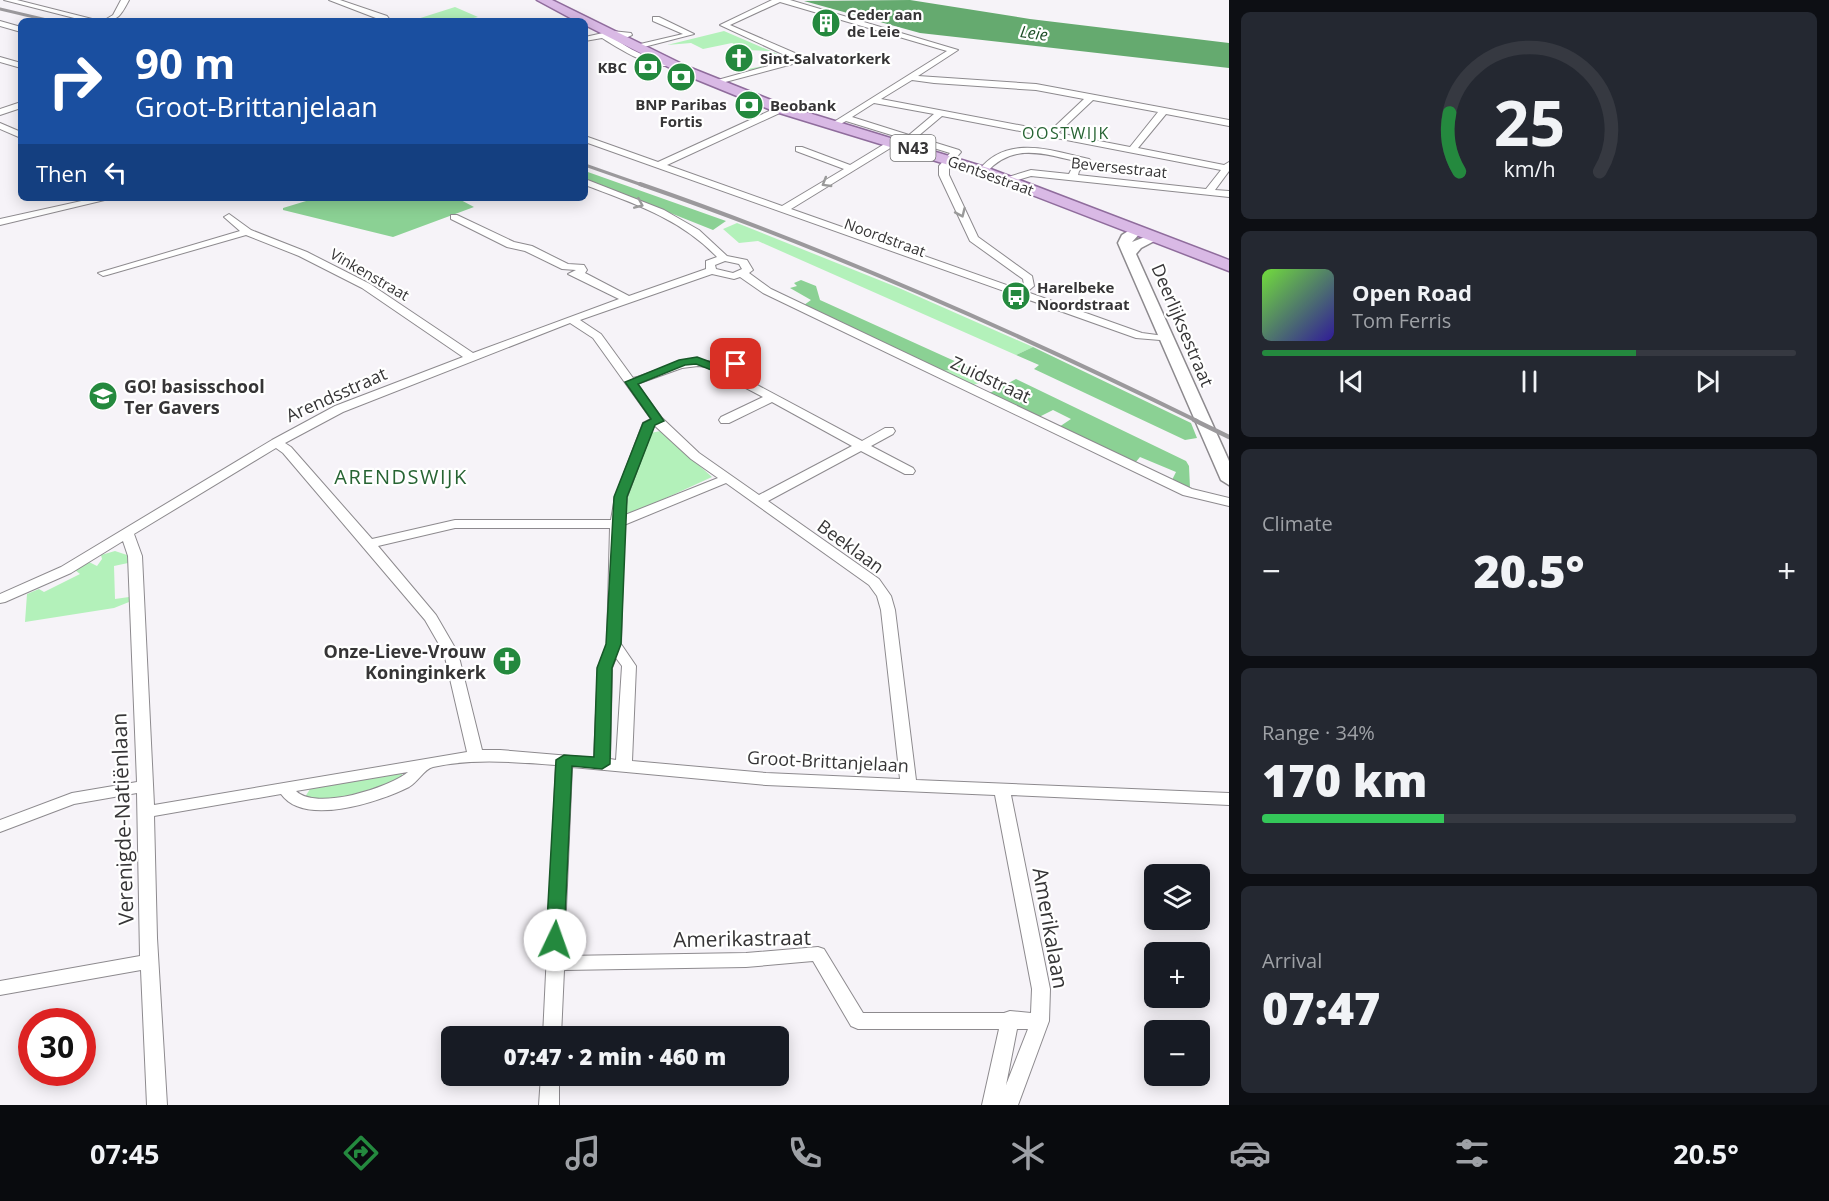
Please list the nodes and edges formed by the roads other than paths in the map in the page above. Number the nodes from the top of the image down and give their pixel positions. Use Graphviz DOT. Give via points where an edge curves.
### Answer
graph roads {
  1 [pos="8,0"];
  2 [pos="125,0"];
  3 [pos="333,0"];
  4 [pos="543,0"];
  5 [pos="555,0"];
  6 [pos="780,0"];
  7 [pos="83,18"];
  8 [pos="112,18"];
  9 [pos="379,18"];
  10 [pos="576,18"];
  11 [pos="656,19"];
  12 [pos="0,23"];
  13 [pos="588,24"];
  14 [pos="18,29"];
  15 [pos="606,34"];
  16 [pos="628,35"];
  17 [pos="588,38"];
  18 [pos="644,46"];
  19 [pos="0,59"];
  20 [pos="673,63"];
  21 [pos="18,65"];
  22 [pos="912,77"];
  23 [pos="717,83"];
  24 [pos="1092,96"];
  25 [pos="872,100"];
  26 [pos="885,103"];
  27 [pos="18,106"];
  28 [pos="781,109"];
  29 [pos="1165,111"];
  30 [pos="0,112"];
  31 [pos="938,115"];
  32 [pos="885,116"];
  33 [pos="839,122"];
  34 [pos="1229,123"];
  35 [pos="0,126"];
  36 [pos="18,134"];
  37 [pos="1048,134"];
  38 [pos="911,138"];
  39 [pos="588,140"];
  40 [pos="894,142"];
  41 [pos="799,149"];
  42 [pos="1026,150"];
  43 [pos="1132,150"];
  44 [pos="949,159"];
  45 [pos="659,165"];
  46 [pos="1228,166"];
  47 [pos="851,168"];
  48 [pos="983,171"];
  49 [pos="1073,178"];
  50 [pos="1008,180"];
  51 [pos="588,183"];
  52 [pos="1209,191"];
  53 [pos="1229,194"];
  54 [pos="94,201"];
  55 [pos="784,209"];
  56 [pos="230,217"];
  57 [pos="454,217"];
  58 [pos="0,222"];
  59 [pos="1136,230"];
  60 [pos="247,232"];
  61 [pos="1155,237"];
  62 [pos="1130,253"];
  63 [pos="724,258"];
  64 [pos="1229,266"];
  65 [pos="711,271"];
  66 [pos="103,273"];
  67 [pos="743,274"];
  68 [pos="1018,294"];
  69 [pos="627,299"];
  70 [pos="571,319"];
  71 [pos="1168,339"];
  72 [pos="471,357"];
  73 [pos="750,358"];
  74 [pos="722,371"];
  75 [pos="631,382"];
  76 [pos="771,398"];
  77 [pos="725,420"];
  78 [pos="658,421"];
  79 [pos="889,431"];
  80 [pos="276,443"];
  81 [pos="861,446"];
  82 [pos="909,471"];
  83 [pos="726,479"];
  84 [pos="1229,480"];
  85 [pos="757,501"];
  86 [pos="1229,502"];
  87 [pos="618,523"];
  88 [pos="127,533"];
  89 [pos="369,544"];
  90 [pos="0,599"];
  91 [pos="614,644"];
  92 [pos="476,756"];
  93 [pos="564,760"];
  94 [pos="425,763"];
  95 [pos="602,764"];
  96 [pos="624,766"];
  97 [pos="909,785"];
  98 [pos="145,786"];
  99 [pos="285,787"];
  100 [pos="1002,789"];
  101 [pos="1229,799"];
  102 [pos="146,812"];
  103 [pos="0,826"];
  104 [pos="150,961"];
  105 [pos="554,963"];
  106 [pos="0,988"];
  107 [pos="1010,1019"];
  108 [pos="1040,1021"];
  109 [pos="552,1026"];
  110 [pos="550,1086"];
  111 [pos="157,1105"];
  112 [pos="549,1105"];
  113 [pos="992,1105"];
  114 [pos="1008,1105"];
  1 -- 7 [label="street"];
  2 -- 8 [label="street"];
  3 -- 9 [label="street"];
  4 -- 10 [label="main road, N43"];
  5 -- 16 [label="main road, N43"];
  6 -- 22 [label="street" via="953,48 954,52"];
  6 -- 23 [label="street" via="724,25 801,59"];
  11 -- 18 [label="street" via="690,34"];
  12 -- 14 [label="street"];
  13 -- 15 [label="main road, N43"];
  15 -- 16 [label="street"];
  15 -- 17 [label="street"];
  15 -- 18 [label="main road, Gentsestraat / N43"];
  15 -- 20 [label="street, Gentsestraat" via="635,53 661,63"];
  16 -- 18 [label="main road, Gentsestraat / N43"];
  18 -- 20 [label="main road, Gentsestraat / N43"];
  19 -- 21 [label="street"];
  20 -- 23 [label="main road, Gentsestraat / N43"];
  22 -- 24 [label="street" via="1036,87"];
  22 -- 25 [label="street"];
  23 -- 28 [label="main road, Gentsestraat / N43"];
  24 -- 29 [label="street"];
  24 -- 37 [label="street"];
  25 -- 26 [label="street"];
  25 -- 33 [label="street"];
  26 -- 31 [label="street"];
  26 -- 32 [label="street"];
  27 -- 30 [label="street"];
  28 -- 33 [label="main road, Gentsestraat / N43"];
  28 -- 45 [label="street"];
  29 -- 34 [label="street"];
  29 -- 43 [label="street"];
  31 -- 37 [label="street"];
  31 -- 38 [label="street"];
  33 -- 38 [label="street"];
  33 -- 40 [label="main road, Gentsestraat / N43"];
  35 -- 36 [label="street"];
  37 -- 42 [label="street"];
  37 -- 43 [label="street"];
  38 -- 44 [label="street" via="956,152"];
  39 -- 45 [label="street, Noordstraat"];
  40 -- 44 [label="main road, Gentsestraat / N43"];
  40 -- 47 [label="street"];
  41 -- 47 [label="street"];
  42 -- 48 [label="street" via="1000,154"];
  42 -- 49 [label="street" via="1086,161 1075,170"];
  43 -- 46 [label="street"];
  44 -- 48 [label="main road, Gentsestraat / N43"];
  44 -- 68 [label="street, one-way" via="944,175 970,233 1028,278 1029,286"];
  45 -- 55 [label="street, Noordstraat"];
  46 -- 52 [label="street"];
  47 -- 55 [label="street, one-way"];
  48 -- 50 [label="main road, Gentsestraat / N43"];
  49 -- 50 [label="street, Beversestraat" via="1026,173"];
  49 -- 52 [label="street, Beversestraat"];
  50 -- 59 [label="main road, Gentsestraat / N43"];
  51 -- 63 [label="street, Zuidstraat, one-way" via="695,230"];
  52 -- 53 [label="street, Beversestraat"];
  54 -- 58 [label="street"];
  55 -- 68 [label="street, Noordstraat" via="790,218 941,273 983,280"];
  56 -- 60 [label="street, Vinkenstraat"];
  57 -- 69 [label="street" via="511,245 528,248 566,267 564,273 578,274"];
  59 -- 61 [label="main road, Gentsestraat / N43"];
  59 -- 62 [label="main road, Deerlijksestraat" via="1125,243"];
  60 -- 66 [label="street"];
  60 -- 72 [label="street, Vinkenstraat" via="303,254 366,286"];
  61 -- 62 [label="main road, Deerlijksestraat" via="1136,245"];
  61 -- 64 [label="main road, N43"];
  62 -- 71 [label="main road, Deerlijksestraat"];
  63 -- 65 [label="street" via="710,263"];
  63 -- 67 [label="street, Zuidstraat" via="747,264 748,270"];
  65 -- 67 [label="street" via="728,276"];
  65 -- 69 [label="street, Arendsstraat"];
  67 -- 86 [label="street, Zuidstraat" via="767,291 1188,492"];
  68 -- 71 [label="street, Noordstraat" via="1140,336"];
  69 -- 70 [label="street, Arendsstraat"];
  70 -- 72 [label="street, Arendsstraat"];
  70 -- 75 [label="street, Beeklaan" via="597,336"];
  71 -- 84 [label="main road, Deerlijksestraat"];
  72 -- 80 [label="street, Arendsstraat" via="339,410"];
  73 -- 74 [label="street"];
  74 -- 75 [label="street" via="697,361 683,362"];
  74 -- 76 [label="street"];
  75 -- 78 [label="street, Beeklaan"];
  76 -- 77 [label="street"];
  76 -- 81 [label="street"];
  78 -- 83 [label="street, Beeklaan"];
  78 -- 87 [label="street" via="649,423 621,497"];
  79 -- 81 [label="street"];
  80 -- 88 [label="street, Arendsstraat"];
  80 -- 89 [label="street" via="287,450"];
  81 -- 82 [label="street"];
  81 -- 85 [label="street"];
  83 -- 85 [label="street, Beeklaan"];
  83 -- 87 [label="street"];
  85 -- 97 [label="street, Beeklaan" via="853,566 874,582 884,596 898,678"];
  87 -- 89 [label="street" via="455,524"];
  87 -- 91 [label="street"];
  88 -- 90 [label="street, Arendsstraat" via="66,570"];
  88 -- 98 [label="street, Verenigde-Natiënlaan" via="135,556"];
  89 -- 92 [label="street" via="431,618 451,653"];
  91 -- 95 [label="street" via="605,668"];
  91 -- 96 [label="street" via="629,666"];
  92 -- 93 [label="street, Groot-Brittanjelaan"];
  92 -- 94 [label="street, Groot-Brittanjelaan"];
  93 -- 95 [label="street, Groot-Brittanjelaan"];
  93 -- 105 [label="street"];
  94 -- 99 [label="street, Groot-Brittanjelaan"];
  94 -- 99 [label="street" via="405,782 357,799 325,805 296,801"];
  95 -- 96 [label="street, Groot-Brittanjelaan"];
  96 -- 97 [label="street, Groot-Brittanjelaan" via="766,779"];
  97 -- 100 [label="street, Groot-Brittanjelaan"];
  98 -- 102 [label="street, Verenigde-Natiënlaan"];
  98 -- 103 [label="street" via="72,799"];
  99 -- 102 [label="street, Groot-Brittanjelaan"];
  100 -- 101 [label="street, Groot-Brittanjelaan"];
  100 -- 108 [label="street, Amerikalaan" via="1041,989"];
  102 -- 104 [label="street, Verenigde-Natiënlaan"];
  104 -- 106 [label="street"];
  104 -- 111 [label="street, Verenigde-Natiënlaan"];
  105 -- 107 [label="street, Amerikastraat" via="746,960 818,954 858,1021"];
  105 -- 109 [label="street"];
  107 -- 108 [label="street, Amerikastraat"];
  107 -- 113 [label="street"];
  108 -- 114 [label="street, Amerikalaan"];
  110 -- 112 [label="street"];
}
